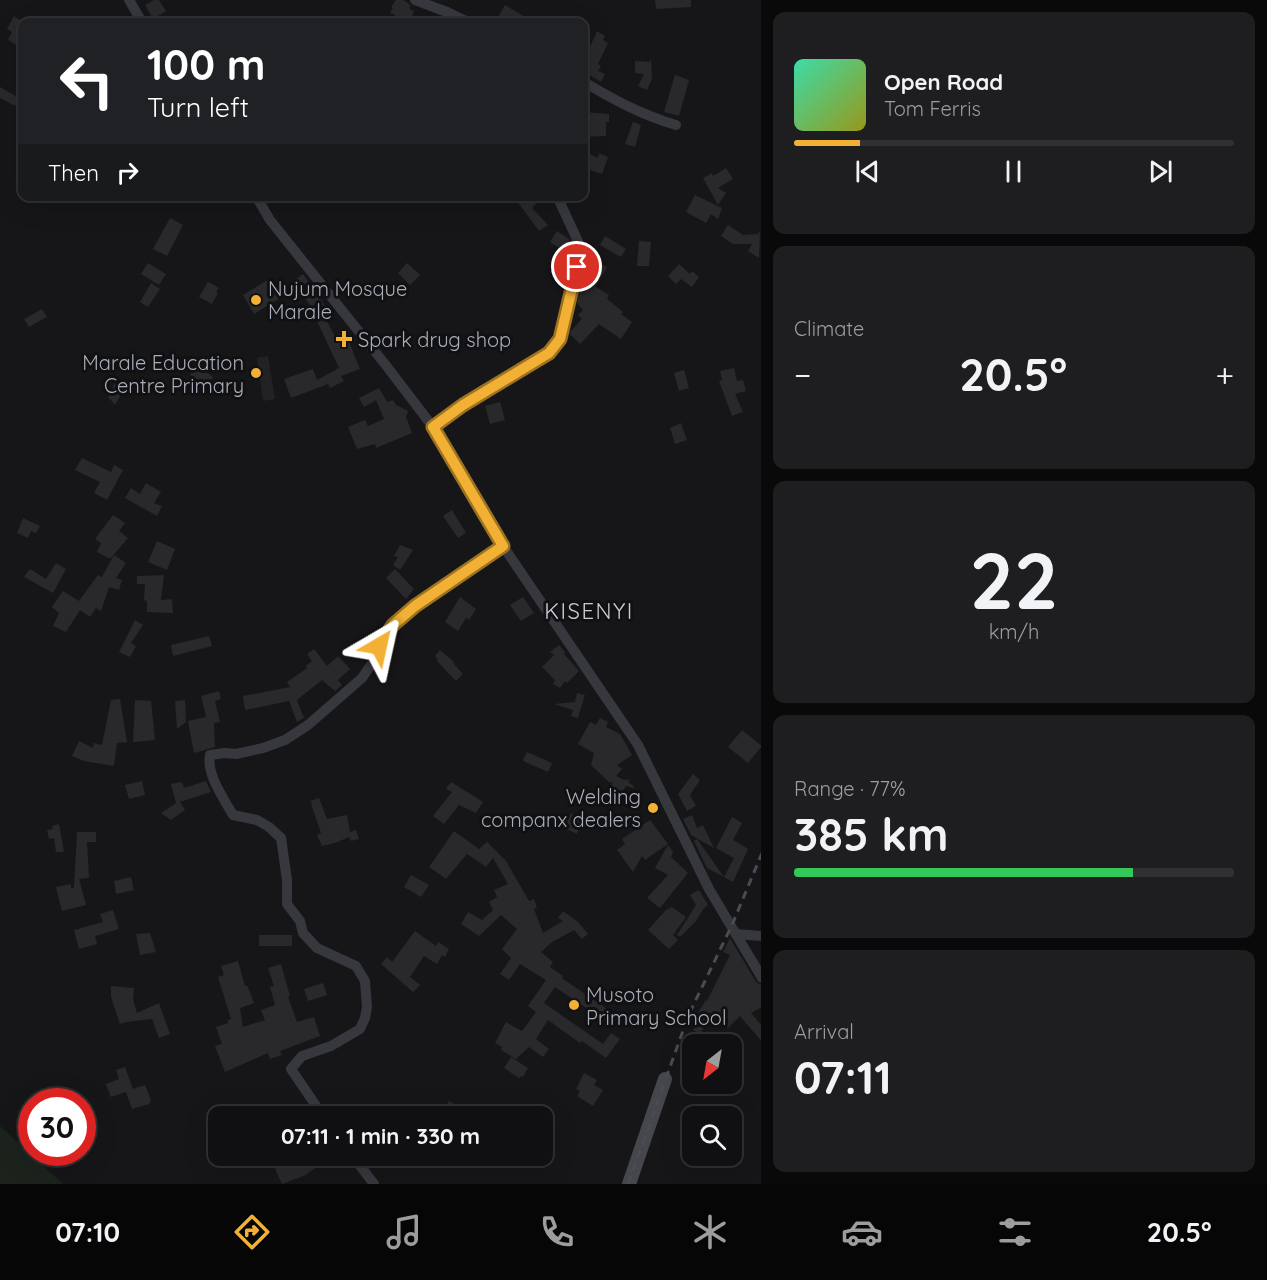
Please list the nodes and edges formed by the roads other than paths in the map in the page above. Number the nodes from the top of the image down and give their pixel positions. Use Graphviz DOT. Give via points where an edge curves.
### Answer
graph roads {
  1 [pos="129,0"];
  2 [pos="415,0"];
  3 [pos="448,17"];
  4 [pos="140,18"];
  5 [pos="588,84"];
  6 [pos="676,125"];
  7 [pos="259,201"];
  8 [pos="559,201"];
  9 [pos="433,427"];
  10 [pos="503,546"];
  11 [pos="736,934"];
  12 [pos="761,936"];
  13 [pos="761,976"];
  14 [pos="665,1079"];
  15 [pos="316,1106"];
  16 [pos="360,1166"];
  17 [pos="374,1184"];
  18 [pos="629,1184"];
  1 -- 4 [label="street"];
  2 -- 3 [label="street"];
  5 -- 6 [label="street" via="625,106"];
  7 -- 9 [label="street"];
  8 -- 9 [label="street" via="582,250 560,339 549,353"];
  9 -- 10 [label="street"];
  10 -- 11 [label="street" via="638,745 709,889"];
  10 -- 15 [label="street" via="393,625 362,678 308,725 263,748 210,755 212,774 233,815 257,820 280,838 287,904 300,921 303,933 317,948 356,966 365,981 367,1007 360,1029 331,1046 302,1056 291,1069"];
  11 -- 12 [label="street"];
  11 -- 13 [label="street"];
  14 -- 18 [label="main road"];
  16 -- 17 [label="street"];
}
